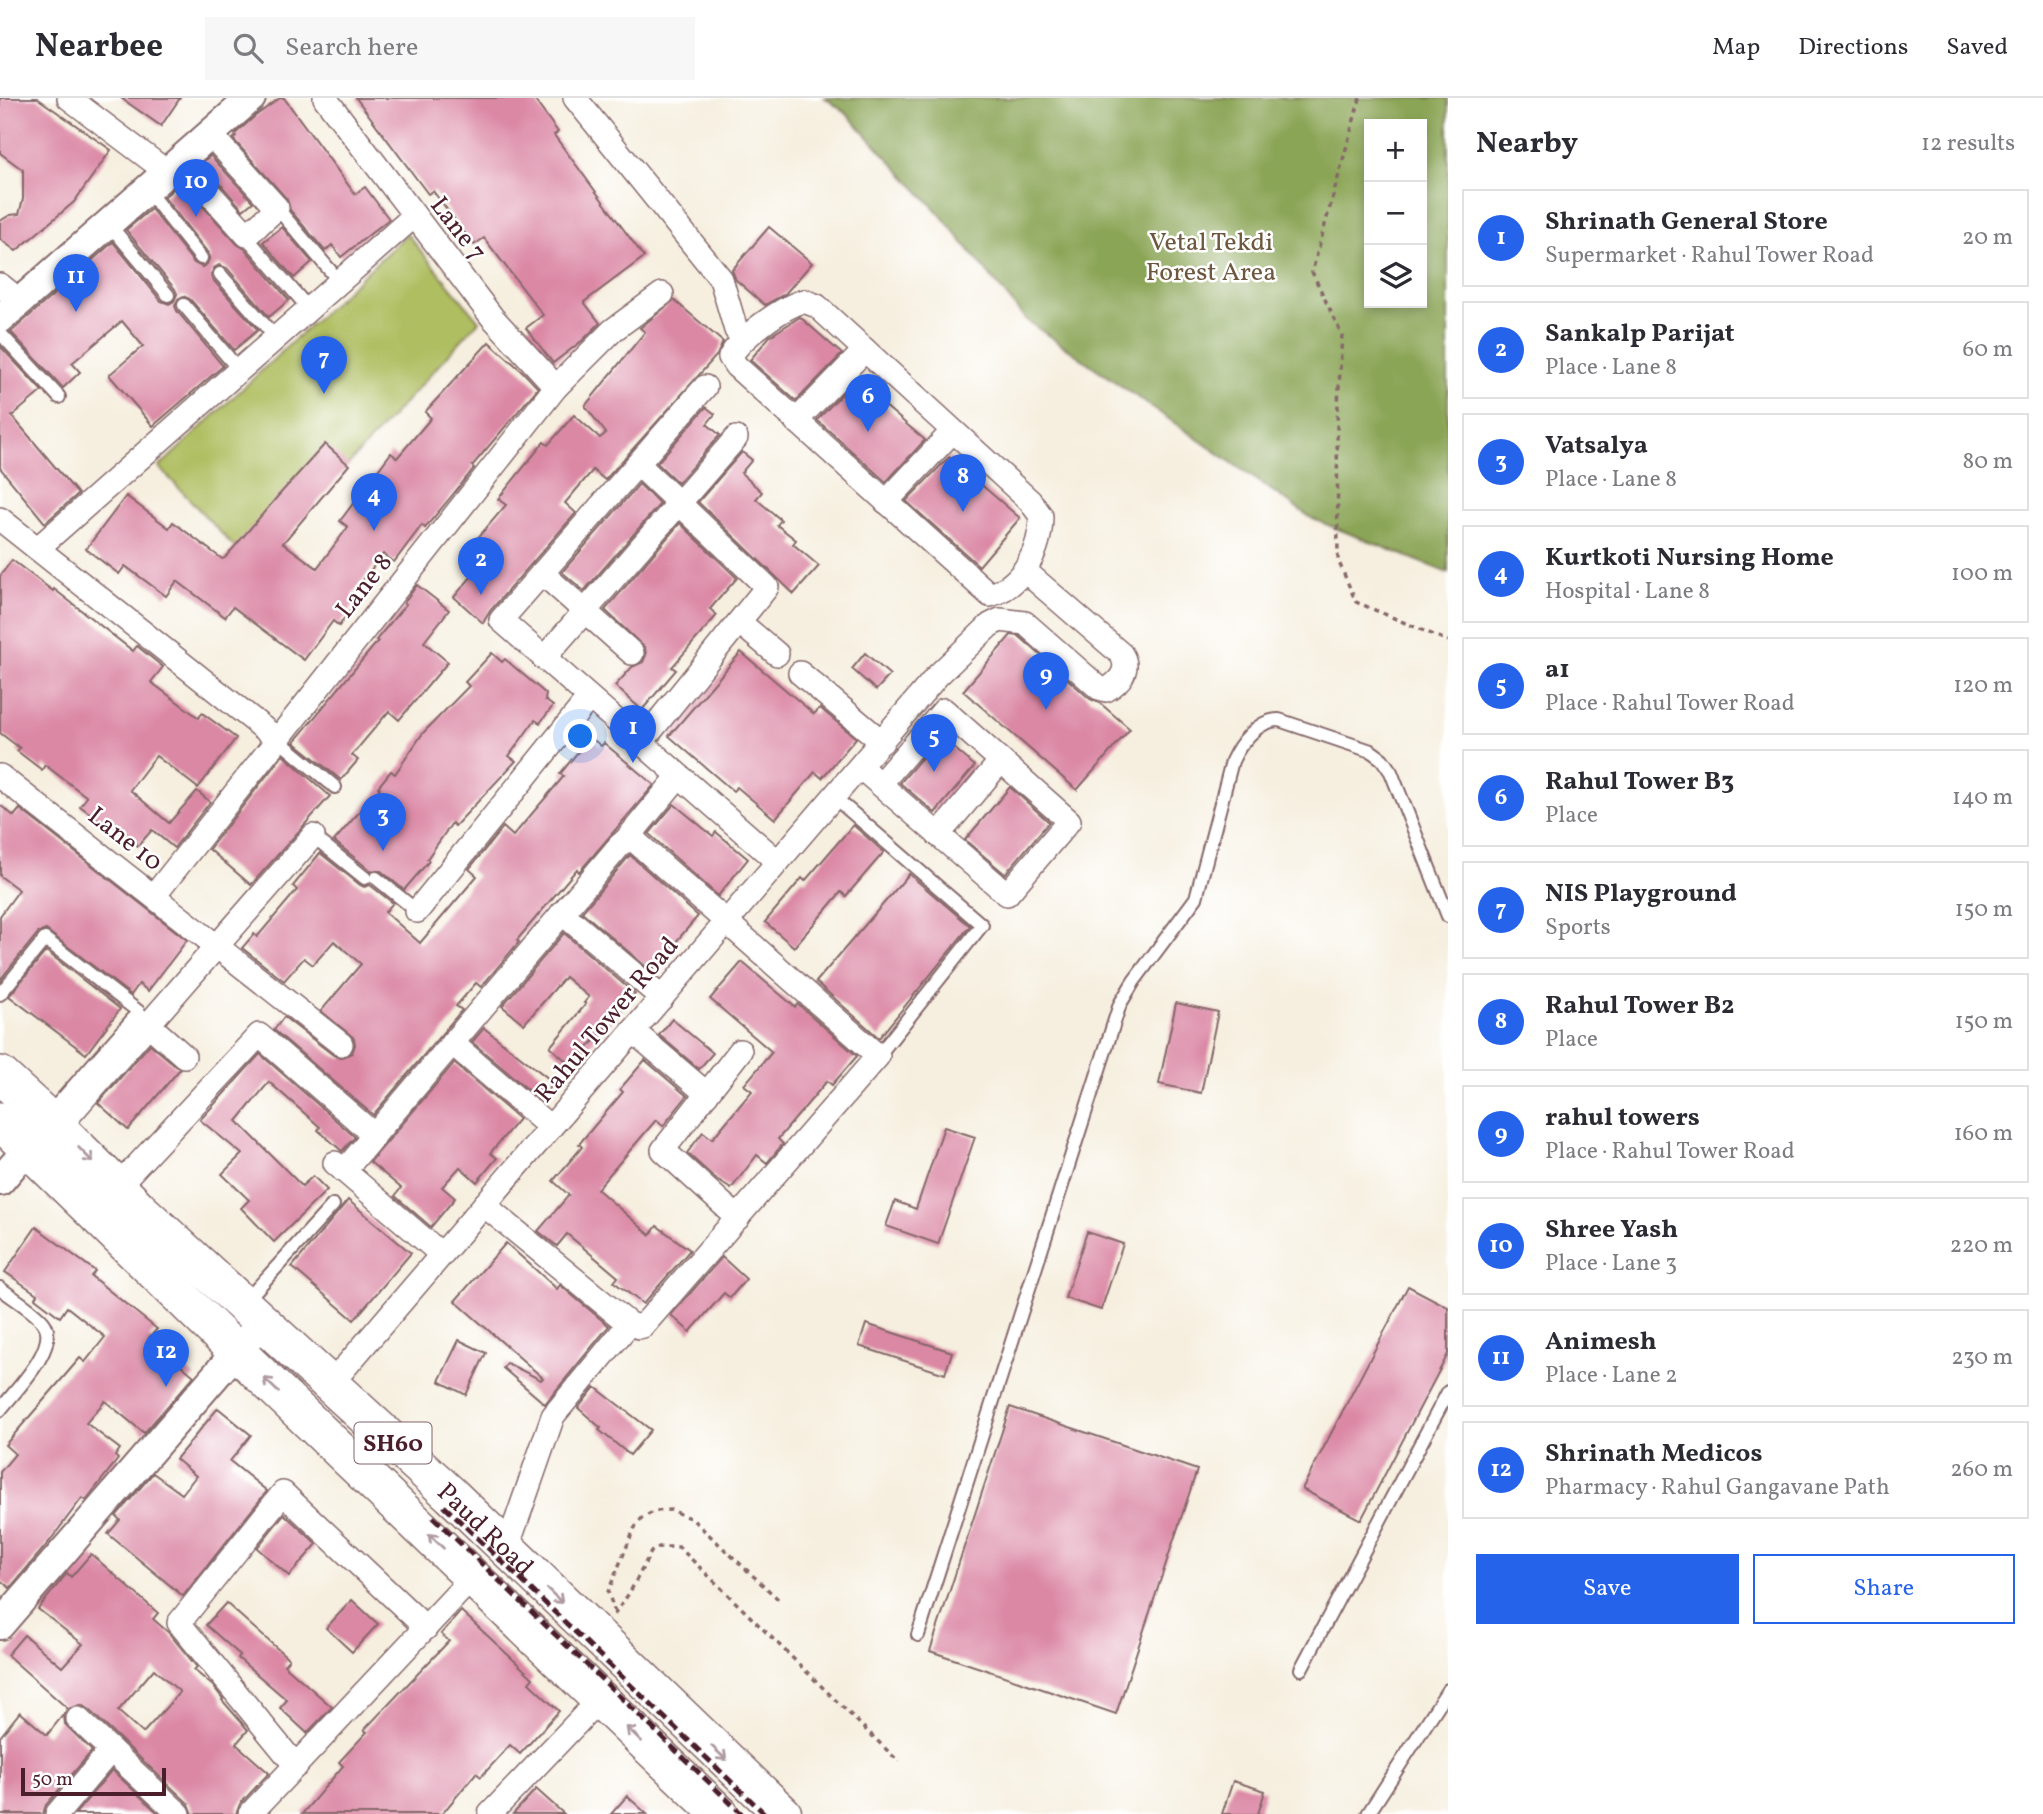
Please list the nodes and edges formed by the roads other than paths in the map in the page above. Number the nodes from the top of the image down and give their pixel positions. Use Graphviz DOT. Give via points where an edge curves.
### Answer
graph roads {
  1 [pos="69,98"];
  2 [pos="251,98"];
  3 [pos="325,98"];
  4 [pos="575,98"];
  5 [pos="210,134"];
  6 [pos="165,174"];
  7 [pos="277,208"];
  8 [pos="414,216"];
  9 [pos="108,223"];
  10 [pos="250,241"];
  11 [pos="201,258"];
  12 [pos="220,274"];
  13 [pos="339,281"];
  14 [pos="662,294"];
  15 [pos="168,295"];
  16 [pos="7,302"];
  17 [pos="184,305"];
  18 [pos="309,309"];
  19 [pos="736,330"];
  20 [pos="0,333"];
  21 [pos="276,338"];
  22 [pos="864,350"];
  23 [pos="239,370"];
  24 [pos="556,387"];
  25 [pos="705,387"];
  26 [pos="59,397"];
  27 [pos="796,421"];
  28 [pos="953,431"];
  29 [pos="736,438"];
  30 [pos="638,464"];
  31 [pos="886,502"];
  32 [pos="680,504"];
  33 [pos="0,519"];
  34 [pos="38,548"];
  35 [pos="1026,571"];
  36 [pos="542,573"];
  37 [pos="583,612"];
  38 [pos="739,622"];
  39 [pos="632,653"];
  40 [pos="777,654"];
  41 [pos="544,657"];
  42 [pos="800,673"];
  43 [pos="589,698"];
  44 [pos="277,739"];
  45 [pos="882,742"];
  46 [pos="641,743"];
  47 [pos="1000,762"];
  48 [pos="860,767"];
  49 [pos="0,776"];
  50 [pos="679,776"];
  51 [pos="880,784"];
  52 [pos="335,787"];
  53 [pos="834,797"];
  54 [pos="938,835"];
  55 [pos="313,836"];
  56 [pos="626,840"];
  57 [pos="778,862"];
  58 [pos="154,896"];
  59 [pos="417,911"];
  60 [pos="562,913"];
  61 [pos="1448,916"];
  62 [pos="725,923"];
  63 [pos="217,945"];
  64 [pos="0,994"];
  65 [pos="662,998"];
  66 [pos="148,1024"];
  67 [pos="633,1031"];
  68 [pos="452,1043"];
  69 [pos="341,1044"];
  70 [pos="740,1051"];
  71 [pos="184,1056"];
  72 [pos="878,1056"];
  73 [pos="0,1075"];
  74 [pos="708,1094"];
  75 [pos="0,1121"];
  76 [pos="365,1127"];
  77 [pos="550,1127"];
  78 [pos="44,1130"];
  79 [pos="0,1181"];
  80 [pos="117,1187"];
  81 [pos="333,1205"];
  82 [pos="484,1205"];
  83 [pos="738,1218"];
  84 [pos="441,1254"];
  85 [pos="0,1288"];
  86 [pos="252,1313"];
  87 [pos="629,1324"];
  88 [pos="236,1352"];
  89 [pos="330,1385"];
  90 [pos="1448,1392"];
  91 [pos="0,1410"];
  92 [pos="507,1548"];
  93 [pos="473,1577"];
  94 [pos="0,1625"];
  95 [pos="426,1628"];
  96 [pos="918,1635"];
  97 [pos="1301,1668"];
  98 [pos="1448,1690"];
  99 [pos="600,1699"];
  100 [pos="78,1720"];
  101 [pos="111,1751"];
  102 [pos="296,1766"];
  103 [pos="708,1807"];
  104 [pos="57,1814"];
  105 [pos="179,1814"];
  106 [pos="250,1814"];
  107 [pos="490,1814"];
  108 [pos="783,1814"];
  109 [pos="1368,1814"];
  1 -- 6 [label="street"];
  2 -- 5 [label="street"];
  3 -- 8 [label="street, Lane 7"];
  4 -- 19 [label="street" via="721,279"];
  5 -- 6 [label="street"];
  5 -- 7 [label="street"];
  6 -- 7 [label="street" via="247,235"];
  6 -- 9 [label="street"];
  6 -- 11 [label="lane"];
  7 -- 13 [label="lane"];
  8 -- 13 [label="street"];
  8 -- 24 [label="street, Lane 7" via="492,317"];
  9 -- 15 [label="lane"];
  9 -- 16 [label="street"];
  10 -- 18 [label="lane"];
  12 -- 21 [label="lane"];
  13 -- 18 [label="street"];
  14 -- 24 [label="street, Lane 8" via="613,330"];
  17 -- 23 [label="lane"];
  18 -- 21 [label="street"];
  20 -- 26 [label="lane"];
  21 -- 23 [label="street"];
  22 -- 27 [label="street"];
  22 -- 27 [label="street" via="817,306 804,301 791,305 736,345 730,357 736,366"];
  22 -- 28 [label="street"];
  23 -- 34 [label="street"];
  24 -- 44 [label="street, Lane 8"];
  25 -- 30 [label="street"];
  27 -- 31 [label="street"];
  28 -- 31 [label="street"];
  28 -- 35 [label="street" via="1041,516 1041,532"];
  29 -- 32 [label="street"];
  30 -- 32 [label="street"];
  30 -- 36 [label="street"];
  31 -- 35 [label="street" via="990,595 1001,592"];
  32 -- 37 [label="street"];
  32 -- 38 [label="street" via="767,587"];
  33 -- 34 [label="street"];
  34 -- 44 [label="street"];
  35 -- 45 [label="street, Rahul Tower Road" via="1121,654 1126,670 1113,686 1099,688 1025,623 1000,620 926,690"];
  36 -- 37 [label="street"];
  36 -- 41 [label="street" via="501,620"];
  37 -- 39 [label="street"];
  37 -- 41 [label="street"];
  38 -- 40 [label="street"];
  38 -- 46 [label="street"];
  41 -- 43 [label="street"];
  42 -- 45 [label="street"];
  43 -- 46 [label="street"];
  43 -- 59 [label="street"];
  44 -- 52 [label="lane"];
  44 -- 58 [label="street, Lane 8"];
  45 -- 48 [label="street, Rahul Tower Road"];
  46 -- 50 [label="street"];
  47 -- 51 [label="street" via="944,710"];
  47 -- 54 [label="street"];
  47 -- 54 [label="street" via="1069,821 1016,884 1007,894"];
  48 -- 51 [label="street"];
  48 -- 53 [label="street, Rahul Tower Road"];
  49 -- 58 [label="street, Lane 10"];
  50 -- 56 [label="street"];
  50 -- 57 [label="street"];
  51 -- 54 [label="street"];
  53 -- 57 [label="street, Rahul Tower Road"];
  53 -- 72 [label="lane" via="982,925"];
  55 -- 59 [label="lane"];
  55 -- 63 [label="street"];
  56 -- 60 [label="street"];
  56 -- 62 [label="street" via="635,841"];
  57 -- 62 [label="street, Rahul Tower Road"];
  58 -- 63 [label="street, Lane 10"];
  60 -- 65 [label="street"];
  60 -- 68 [label="street"];
  61 -- 96 [label="lane" via="1382,759 1371,751 1279,720 1266,722 1241,746 1196,898 1120,1004"];
  62 -- 65 [label="street, Rahul Tower Road"];
  62 -- 72 [label="street"];
  63 -- 66 [label="street"];
  63 -- 69 [label="street, Lane 10"];
  64 -- 78 [label="lane" via="46,939 139,1012"];
  65 -- 67 [label="street, Rahul Tower Road"];
  66 -- 71 [label="street"];
  66 -- 78 [label="street"];
  67 -- 74 [label="street"];
  67 -- 77 [label="street, Rahul Tower Road"];
  68 -- 77 [label="street"];
  68 -- 84 [label="street" via="340,1167"];
  70 -- 74 [label="street"];
  72 -- 83 [label="street"];
  73 -- 78 [label="main road, Paud Road / SH60"];
  74 -- 83 [label="street" via="663,1150"];
  75 -- 78 [label="main road, Paud Road / SH60"];
  76 -- 80 [label="street" via="259,1035"];
  77 -- 82 [label="street, Rahul Tower Road"];
  78 -- 79 [label="street"];
  78 -- 80 [label="main road, Paud Road / SH60, one-way"];
  78 -- 88 [label="main road, Paud Road / SH60"];
  80 -- 86 [label="main road, Paud Road / SH60"];
  81 -- 86 [label="lane"];
  82 -- 84 [label="street, Rahul Tower Road"];
  82 -- 87 [label="street"];
  83 -- 87 [label="street" via="647,1324"];
  84 -- 89 [label="street, Rahul Tower Road"];
  85 -- 91 [label="lane" via="43,1322 48,1336 44,1353"];
  86 -- 88 [label="street"];
  86 -- 89 [label="main road, Paud Road / SH60"];
  87 -- 92 [label="street" via="553,1416"];
  93 -- 88 [label="main road, Paud Road / SH60, one-way"];
  88 -- 94 [label="street"];
  89 -- 92 [label="main road, Paud Road / SH60"];
  90 -- 97 [label="lane"];
  92 -- 108 [label="main road, Paud Road / SH60, one-way" via="612,1630"];
  93 -- 95 [label="street"];
  93 -- 99 [label="main road, Paud Road / SH60"];
  95 -- 102 [label="street"];
  95 -- 102 [label="street" via="283,1493 179,1623"];
  98 -- 109 [label="lane"];
  103 -- 99 [label="main road, Paud Road / SH60, one-way"];
  99 -- 107 [label="street"];
  100 -- 101 [label="street"];
  101 -- 104 [label="street"];
  101 -- 105 [label="street"];
  102 -- 106 [label="street"];
}
